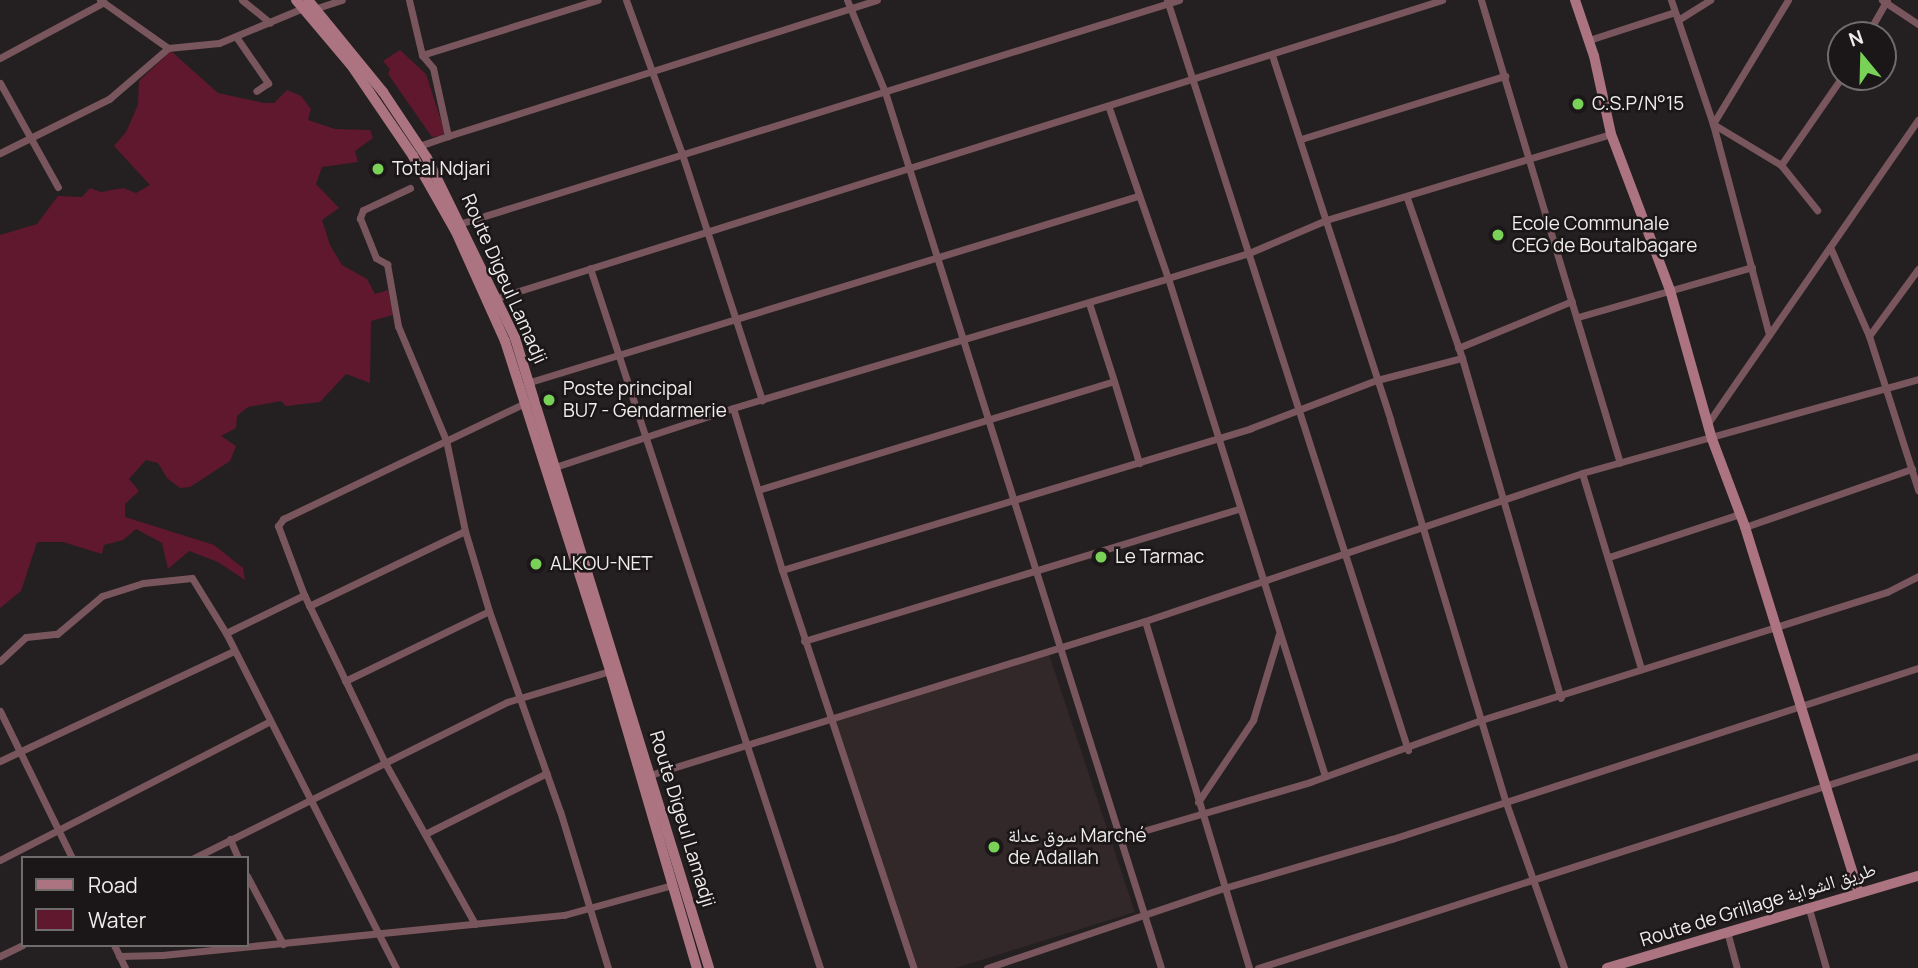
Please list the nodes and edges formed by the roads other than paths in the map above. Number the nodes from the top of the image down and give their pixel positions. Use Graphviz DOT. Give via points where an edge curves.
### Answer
graph roads {
  1 [pos="242,0"];
  2 [pos="342,0"];
  3 [pos="409,0"];
  4 [pos="598,0"];
  5 [pos="626,0"];
  6 [pos="877,0"];
  7 [pos="1178,0"];
  8 [pos="1442,0"];
  9 [pos="1481,0"];
  10 [pos="1575,0"];
  11 [pos="1671,0"];
  12 [pos="1710,0"];
  13 [pos="1788,0"];
  14 [pos="102,1"];
  15 [pos="1885,1"];
  16 [pos="1168,2"];
  17 [pos="302,3"];
  18 [pos="849,4"];
  19 [pos="317,8"];
  20 [pos="1677,16"];
  21 [pos="1874,21"];
  22 [pos="270,23"];
  23 [pos="1918,24"];
  24 [pos="237,38"];
  25 [pos="1589,40"];
  26 [pos="169,48"];
  27 [pos="422,55"];
  28 [pos="1272,55"];
  29 [pos="0,58"];
  30 [pos="650,73"];
  31 [pos="1505,76"];
  32 [pos="1192,80"];
  33 [pos="0,83"];
  34 [pos="256,91"];
  35 [pos="1832,91"];
  36 [pos="885,92"];
  37 [pos="1109,108"];
  38 [pos="1918,120"];
  39 [pos="1713,124"];
  40 [pos="1611,134"];
  41 [pos="448,136"];
  42 [pos="30,138"];
  43 [pos="1301,139"];
  44 [pos="419,146"];
  45 [pos="0,153"];
  46 [pos="682,154"];
  47 [pos="1531,161"];
  48 [pos="1781,165"];
  49 [pos="909,171"];
  50 [pos="58,187"];
  51 [pos="410,188"];
  52 [pos="1138,196"];
  53 [pos="1407,198"];
  54 [pos="1816,210"];
  55 [pos="1326,220"];
  56 [pos="462,223"];
  57 [pos="707,231"];
  58 [pos="1830,247"];
  59 [pos="1249,253"];
  60 [pos="937,259"];
  61 [pos="1752,267"];
  62 [pos="590,268"];
  63 [pos="1918,269"];
  64 [pos="1168,278"];
  65 [pos="1670,290"];
  66 [pos="498,298"];
  67 [pos="1572,301"];
  68 [pos="1089,303"];
  69 [pos="1578,317"];
  70 [pos="736,319"];
  71 [pos="1769,335"];
  72 [pos="1869,336"];
  73 [pos="963,342"];
  74 [pos="1458,348"];
  75 [pos="619,354"];
  76 [pos="1462,358"];
  77 [pos="1918,379"];
  78 [pos="1377,380"];
  79 [pos="1114,381"];
  80 [pos="530,382"];
  81 [pos="1883,390"];
  82 [pos="762,400"];
  83 [pos="527,402"];
  84 [pos="733,408"];
  85 [pos="1298,413"];
  86 [pos="986,420"];
  87 [pos="1708,423"];
  88 [pos="645,437"];
  89 [pos="1219,438"];
  90 [pos="1712,439"];
  91 [pos="446,440"];
  92 [pos="1139,463"];
  93 [pos="1620,463"];
  94 [pos="552,468"];
  95 [pos="1912,469"];
  96 [pos="1583,473"];
  97 [pos="758,490"];
  98 [pos="1918,490"];
  99 [pos="1503,499"];
  100 [pos="1013,502"];
  101 [pos="1238,509"];
  102 [pos="1740,514"];
  103 [pos="1423,527"];
  104 [pos="1745,527"];
  105 [pos="465,531"];
  106 [pos="1345,554"];
  107 [pos="1609,556"];
  108 [pos="782,570"];
  109 [pos="1036,571"];
  110 [pos="1918,576"];
  111 [pos="1262,581"];
  112 [pos="304,595"];
  113 [pos="309,606"];
  114 [pos="489,611"];
  115 [pos="1146,621"];
  116 [pos="1773,627"];
  117 [pos="226,633"];
  118 [pos="1279,633"];
  119 [pos="804,641"];
  120 [pos="1059,645"];
  121 [pos="234,651"];
  122 [pos="0,661"];
  123 [pos="1918,668"];
  124 [pos="1641,669"];
  125 [pos="610,671"];
  126 [pos="345,681"];
  127 [pos="521,696"];
  128 [pos="1561,698"];
  129 [pos="1798,708"];
  130 [pos="0,710"];
  131 [pos="833,717"];
  132 [pos="1481,720"];
  133 [pos="269,722"];
  134 [pos="746,743"];
  135 [pos="1408,750"];
  136 [pos="20,751"];
  137 [pos="1918,756"];
  138 [pos="0,761"];
  139 [pos="385,763"];
  140 [pos="547,773"];
  141 [pos="650,775"];
  142 [pos="1325,776"];
  143 [pos="1826,788"];
  144 [pos="309,800"];
  145 [pos="1505,800"];
  146 [pos="1198,802"];
  147 [pos="1202,814"];
  148 [pos="59,831"];
  149 [pos="425,834"];
  150 [pos="1119,838"];
  151 [pos="230,839"];
  152 [pos="71,856"];
  153 [pos="198,856"];
  154 [pos="237,856"];
  155 [pos="0,860"];
  156 [pos="1918,876"];
  157 [pos="248,878"];
  158 [pos="1535,882"];
  159 [pos="671,885"];
  160 [pos="1224,887"];
  161 [pos="1859,893"];
  162 [pos="592,908"];
  163 [pos="1808,909"];
  164 [pos="1144,915"];
  165 [pos="475,924"];
  166 [pos="379,934"];
  167 [pos="1727,934"];
  168 [pos="282,944"];
  169 [pos="21,946"];
  170 [pos="115,947"];
  171 [pos="241,947"];
  172 [pos="248,947"];
  173 [pos="0,956"];
  174 [pos="119,956"];
  175 [pos="125,968"];
  176 [pos="396,968"];
  177 [pos="608,968"];
  178 [pos="697,968"];
  179 [pos="709,968"];
  180 [pos="820,968"];
  181 [pos="914,968"];
  182 [pos="987,968"];
  183 [pos="1160,968"];
  184 [pos="1249,968"];
  185 [pos="1258,968"];
  186 [pos="1564,968"];
  187 [pos="1607,968"];
  188 [pos="1737,968"];
  189 [pos="1826,968"];
  1 -- 22 [label="street"];
  2 -- 19 [label="street"];
  3 -- 27 [label="street"];
  4 -- 27 [label="street"];
  5 -- 30 [label="street"];
  6 -- 18 [label="street"];
  7 -- 16 [label="street"];
  8 -- 28 [label="street"];
  9 -- 31 [label="street"];
  10 -- 25 [label="main road"];
  11 -- 20 [label="street"];
  12 -- 20 [label="street"];
  13 -- 39 [label="street"];
  14 -- 26 [label="street"];
  14 -- 29 [label="street"];
  15 -- 21 [label="street"];
  15 -- 23 [label="street"];
  16 -- 32 [label="street"];
  16 -- 36 [label="street"];
  17 -- 19 [label="main road, Route Digeul Lamadji"];
  17 -- 22 [label="street"];
  17 -- 83 [label="main road" via="413,156 483,290"];
  18 -- 30 [label="street"];
  18 -- 36 [label="street"];
  19 -- 44 [label="main road, Route Digeul Lamadji"];
  20 -- 25 [label="street"];
  20 -- 39 [label="street"];
  22 -- 24 [label="street"];
  24 -- 26 [label="street"];
  24 -- 34 [label="street" via="268,83"];
  25 -- 40 [label="main road"];
  26 -- 42 [label="street" via="109,99"];
  27 -- 41 [label="street" via="433,68"];
  28 -- 32 [label="street"];
  28 -- 43 [label="street"];
  30 -- 41 [label="street"];
  30 -- 46 [label="street"];
  31 -- 43 [label="street"];
  31 -- 47 [label="street"];
  32 -- 37 [label="street"];
  32 -- 59 [label="street"];
  33 -- 42 [label="street"];
  35 -- 48 [label="street"];
  36 -- 46 [label="street"];
  36 -- 49 [label="street"];
  37 -- 49 [label="street"];
  37 -- 52 [label="street"];
  38 -- 58 [label="street"];
  39 -- 48 [label="street"];
  39 -- 61 [label="street"];
  40 -- 47 [label="street"];
  40 -- 65 [label="main road"];
  41 -- 44 [label="street"];
  42 -- 45 [label="street"];
  42 -- 50 [label="street"];
  43 -- 55 [label="street"];
  44 -- 56 [label="main road, Route Digeul Lamadji"];
  46 -- 56 [label="street"];
  46 -- 57 [label="street"];
  47 -- 53 [label="street"];
  47 -- 67 [label="street"];
  48 -- 54 [label="street"];
  49 -- 57 [label="street"];
  49 -- 60 [label="street"];
  51 -- 91 [label="street" via="363,210 360,218 376,258 387,264 398,326"];
  52 -- 60 [label="street"];
  52 -- 64 [label="street"];
  53 -- 55 [label="street"];
  53 -- 74 [label="street"];
  55 -- 59 [label="street"];
  55 -- 78 [label="street"];
  56 -- 66 [label="main road, Route Digeul Lamadji"];
  57 -- 62 [label="street"];
  57 -- 70 [label="street"];
  58 -- 71 [label="street"];
  58 -- 72 [label="street"];
  59 -- 64 [label="street"];
  59 -- 85 [label="street"];
  60 -- 70 [label="street"];
  60 -- 73 [label="street"];
  61 -- 65 [label="street"];
  61 -- 71 [label="street"];
  62 -- 66 [label="street"];
  62 -- 75 [label="street"];
  63 -- 72 [label="street"];
  64 -- 68 [label="street"];
  64 -- 89 [label="street"];
  65 -- 69 [label="street"];
  65 -- 87 [label="main road"];
  66 -- 80 [label="main road, Route Digeul Lamadji"];
  67 -- 69 [label="street"];
  67 -- 74 [label="street"];
  68 -- 73 [label="street"];
  68 -- 79 [label="street"];
  69 -- 93 [label="street"];
  70 -- 75 [label="street"];
  70 -- 82 [label="street"];
  71 -- 87 [label="street"];
  72 -- 81 [label="street"];
  73 -- 82 [label="street"];
  73 -- 86 [label="street"];
  74 -- 76 [label="street"];
  75 -- 80 [label="street"];
  75 -- 88 [label="street"];
  76 -- 78 [label="street"];
  76 -- 99 [label="street"];
  77 -- 81 [label="street"];
  78 -- 85 [label="street"];
  78 -- 103 [label="street"];
  79 -- 86 [label="street"];
  79 -- 92 [label="street"];
  80 -- 94 [label="main road, Route Digeul Lamadji"];
  81 -- 90 [label="street"];
  81 -- 95 [label="street"];
  82 -- 84 [label="street"];
  83 -- 91 [label="street"];
  83 -- 94 [label="main road"];
  84 -- 88 [label="street"];
  84 -- 97 [label="street"];
  85 -- 89 [label="street"];
  85 -- 106 [label="street"];
  86 -- 97 [label="street"];
  86 -- 100 [label="street"];
  87 -- 90 [label="main road"];
  88 -- 94 [label="street"];
  88 -- 134 [label="street"];
  89 -- 92 [label="street"];
  89 -- 101 [label="street"];
  90 -- 93 [label="street"];
  90 -- 102 [label="main road"];
  91 -- 105 [label="street"];
  91 -- 112 [label="street" via="283,519 278,535"];
  92 -- 100 [label="street"];
  93 -- 96 [label="street"];
  94 -- 125 [label="main road"];
  94 -- 141 [label="main road, Route Digeul Lamadji"];
  95 -- 98 [label="street"];
  95 -- 104 [label="street"];
  96 -- 99 [label="street"];
  96 -- 107 [label="street"];
  97 -- 108 [label="street"];
  99 -- 103 [label="street"];
  99 -- 128 [label="street"];
  100 -- 108 [label="street"];
  100 -- 109 [label="street"];
  101 -- 109 [label="street"];
  101 -- 111 [label="street"];
  102 -- 104 [label="main road"];
  102 -- 107 [label="street"];
  103 -- 106 [label="street"];
  103 -- 132 [label="street"];
  104 -- 116 [label="main road"];
  105 -- 113 [label="street"];
  105 -- 114 [label="street"];
  106 -- 111 [label="street"];
  106 -- 135 [label="street"];
  107 -- 124 [label="street"];
  108 -- 119 [label="street"];
  109 -- 119 [label="street"];
  109 -- 120 [label="street"];
  110 -- 116 [label="street" via="1887,592"];
  111 -- 115 [label="street"];
  111 -- 118 [label="street"];
  112 -- 113 [label="street"];
  112 -- 117 [label="street"];
  113 -- 126 [label="street"];
  114 -- 126 [label="street"];
  114 -- 127 [label="street"];
  115 -- 120 [label="street"];
  115 -- 146 [label="street"];
  116 -- 124 [label="street"];
  116 -- 129 [label="main road"];
  117 -- 121 [label="street"];
  117 -- 122 [label="street" via="192,579 152,581 102,596 57,634 26,637"];
  118 -- 142 [label="street"];
  118 -- 146 [label="street" via="1253,720"];
  119 -- 131 [label="street"];
  120 -- 131 [label="street"];
  120 -- 150 [label="street"];
  121 -- 133 [label="street"];
  121 -- 136 [label="street"];
  123 -- 129 [label="street"];
  124 -- 128 [label="street"];
  125 -- 127 [label="street"];
  125 -- 159 [label="main road"];
  126 -- 139 [label="street"];
  127 -- 139 [label="street"];
  127 -- 140 [label="street"];
  128 -- 132 [label="street"];
  129 -- 143 [label="main road"];
  129 -- 145 [label="street"];
  130 -- 136 [label="street"];
  131 -- 134 [label="street"];
  131 -- 181 [label="street"];
  132 -- 135 [label="street"];
  132 -- 145 [label="street"];
  133 -- 144 [label="street"];
  133 -- 148 [label="street"];
  134 -- 141 [label="street"];
  134 -- 180 [label="street"];
  135 -- 142 [label="street"];
  136 -- 138 [label="street"];
  136 -- 148 [label="street"];
  137 -- 143 [label="street"];
  139 -- 144 [label="street"];
  139 -- 149 [label="street"];
  140 -- 149 [label="street"];
  140 -- 162 [label="street"];
  141 -- 179 [label="main road, Route Digeul Lamadji"];
  142 -- 147 [label="street"];
  143 -- 158 [label="street"];
  143 -- 161 [label="main road"];
  144 -- 151 [label="street"];
  144 -- 166 [label="street"];
  145 -- 158 [label="street"];
  145 -- 160 [label="street" via="1392,839"];
  146 -- 147 [label="street"];
  147 -- 150 [label="street"];
  147 -- 160 [label="street"];
  148 -- 152 [label="street"];
  148 -- 155 [label="street"];
  149 -- 165 [label="street"];
  150 -- 164 [label="street"];
  151 -- 153 [label="street"];
  151 -- 154 [label="street"];
  156 -- 161 [label="main road, Route de Grillage طريق الشواية"];
  157 -- 168 [label="street"];
  158 -- 185 [label="street"];
  158 -- 186 [label="street"];
  159 -- 162 [label="street"];
  159 -- 178 [label="main road"];
  160 -- 164 [label="street"];
  160 -- 184 [label="street"];
  161 -- 163 [label="main road, Route de Grillage طريق الشواية"];
  162 -- 165 [label="street"];
  162 -- 177 [label="street"];
  163 -- 167 [label="main road, Route de Grillage طريق الشواية"];
  163 -- 189 [label="street"];
  164 -- 182 [label="street"];
  164 -- 183 [label="street"];
  165 -- 166 [label="street"];
  166 -- 168 [label="street"];
  166 -- 176 [label="street"];
  167 -- 187 [label="main road, Route de Grillage طريق الشواية"];
  167 -- 188 [label="street"];
  168 -- 172 [label="street"];
  169 -- 173 [label="street"];
  170 -- 174 [label="street"];
  171 -- 174 [label="street"];
  174 -- 175 [label="street"];
}
